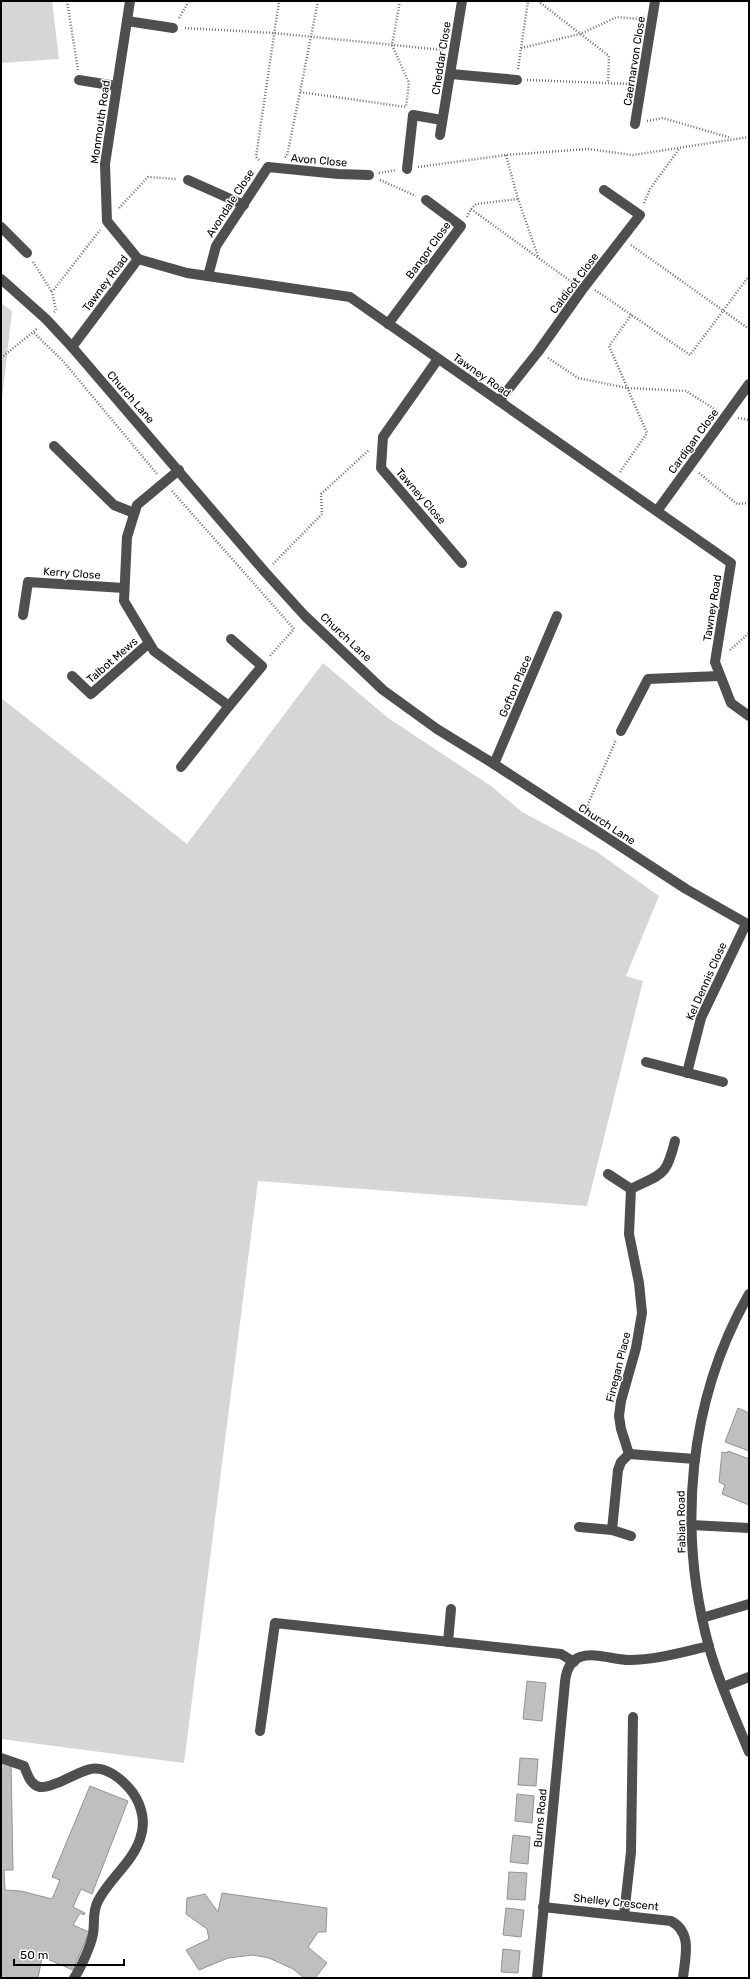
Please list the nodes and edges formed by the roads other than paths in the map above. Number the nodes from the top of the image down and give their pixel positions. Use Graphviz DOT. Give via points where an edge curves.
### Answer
graph roads {
  1 [pos="130,1"];
  2 [pos="462,1"];
  3 [pos="655,1"];
  4 [pos="127,21"];
  5 [pos="173,28"];
  6 [pos="451,74"];
  7 [pos="79,80"];
  8 [pos="517,80"];
  9 [pos="116,86"];
  10 [pos="442,120"];
  11 [pos="635,124"];
  12 [pos="440,135"];
  13 [pos="268,167"];
  14 [pos="407,169"];
  15 [pos="368,175"];
  16 [pos="188,180"];
  17 [pos="604,190"];
  18 [pos="426,200"];
  19 [pos="244,205"];
  20 [pos="1,227"];
  21 [pos="27,254"];
  22 [pos="138,259"];
  23 [pos="208,276"];
  24 [pos="1,279"];
  25 [pos="388,324"];
  26 [pos="72,347"];
  27 [pos="438,359"];
  28 [pos="749,384"];
  29 [pos="499,401"];
  30 [pos="54,446"];
  31 [pos="179,470"];
  32 [pos="657,511"];
  33 [pos="134,513"];
  34 [pos="462,563"];
  35 [pos="124,588"];
  36 [pos="23,614"];
  37 [pos="557,616"];
  38 [pos="231,639"];
  39 [pos="149,643"];
  40 [pos="72,676"];
  41 [pos="719,676"];
  42 [pos="229,706"];
  43 [pos="749,716"];
  44 [pos="620,730"];
  45 [pos="494,764"];
  46 [pos="181,767"];
  47 [pos="748,925"];
  48 [pos="646,1062"];
  49 [pos="687,1073"];
  50 [pos="723,1082"];
  51 [pos="675,1141"];
  52 [pos="608,1174"];
  53 [pos="632,1189"];
  54 [pos="749,1294"];
  55 [pos="629,1454"];
  56 [pos="695,1459"];
  57 [pos="691,1525"];
  58 [pos="579,1527"];
  59 [pos="749,1528"];
  60 [pos="612,1530"];
  61 [pos="631,1536"];
  62 [pos="749,1604"];
  63 [pos="451,1609"];
  64 [pos="702,1618"];
  65 [pos="448,1642"];
  66 [pos="709,1646"];
  67 [pos="574,1662"];
  68 [pos="749,1677"];
  69 [pos="723,1687"];
  70 [pos="633,1717"];
  71 [pos="260,1730"];
  72 [pos="749,1752"];
  73 [pos="1,1758"];
  74 [pos="543,1907"];
  75 [pos="624,1916"];
  76 [pos="74,1978"];
  77 [pos="537,1978"];
  78 [pos="683,1978"];
  1 -- 4 [label="street, Monmouth Road"];
  2 -- 6 [label="street, Cheddar Close"];
  3 -- 11 [label="street, Caernarvon Close"];
  4 -- 5 [label="street"];
  4 -- 9 [label="street, Monmouth Road"];
  6 -- 8 [label="street"];
  6 -- 10 [label="street, Cheddar Close"];
  7 -- 9 [label="street"];
  9 -- 22 [label="street, Monmouth Road" via="105,164 107,220"];
  10 -- 12 [label="street, Cheddar Close"];
  10 -- 14 [label="street" via="413,115"];
  13 -- 15 [label="street, Avon Close"];
  13 -- 19 [label="street, Avondale Close"];
  16 -- 19 [label="street"];
  17 -- 29 [label="street, Caldicot Close" via="640,215"];
  18 -- 25 [label="street, Bangor Close" via="461,226"];
  19 -- 23 [label="street, Avondale Close" via="216,246"];
  20 -- 21 [label="street"];
  22 -- 23 [label="street, Tawney Road" via="187,273"];
  22 -- 26 [label="street, Tawney Road"];
  23 -- 25 [label="street, Tawney Road" via="350,297"];
  24 -- 26 [label="street, Church Lane" via="46,319"];
  25 -- 27 [label="street, Tawney Road"];
  26 -- 31 [label="street, Church Lane"];
  27 -- 29 [label="street, Tawney Road"];
  27 -- 34 [label="street, Tawney Close" via="383,437 381,468"];
  28 -- 32 [label="street, Cardigan Close"];
  29 -- 32 [label="street, Tawney Road"];
  30 -- 33 [label="street" via="114,505"];
  31 -- 33 [label="street" via="137,505"];
  31 -- 45 [label="street, Church Lane" via="305,616 383,690 436,729"];
  32 -- 41 [label="street, Tawney Road" via="731,563 715,662"];
  33 -- 35 [label="street" via="126,537"];
  35 -- 36 [label="street, Kerry Close" via="28,582"];
  35 -- 39 [label="street" via="124,601"];
  37 -- 45 [label="street, Gofton Place"];
  38 -- 42 [label="street" via="262,666"];
  39 -- 40 [label="street, Talbot Mews" via="91,694"];
  39 -- 42 [label="street" via="154,652"];
  41 -- 43 [label="street, Tawney Road" via="731,703"];
  41 -- 44 [label="street" via="648,679"];
  42 -- 46 [label="street"];
  45 -- 47 [label="street, Church Lane" via="686,889"];
  47 -- 49 [label="street, Kel Dennis Close" via="701,1018"];
  48 -- 49 [label="street"];
  49 -- 50 [label="street"];
  51 -- 53 [label="street" via="670,1163 664,1172"];
  52 -- 53 [label="street"];
  53 -- 55 [label="street, Finegan Place" via="629,1234 642,1313 619,1416"];
  54 -- 56 [label="street, Fabian Road" via="736,1316 714,1372 702,1414"];
  55 -- 56 [label="street"];
  55 -- 60 [label="street" via="621,1462 618,1470"];
  56 -- 57 [label="street, Fabian Road"];
  57 -- 59 [label="street"];
  57 -- 64 [label="street, Fabian Road"];
  58 -- 60 [label="street"];
  60 -- 61 [label="street"];
  62 -- 64 [label="street"];
  63 -- 65 [label="street"];
  64 -- 66 [label="street, Fabian Road"];
  65 -- 67 [label="street" via="561,1654"];
  65 -- 71 [label="street" via="275,1623"];
  66 -- 67 [label="street" via="666,1656 629,1660 587,1656"];
  66 -- 69 [label="street, Fabian Road"];
  67 -- 74 [label="street, Burns Road" via="566,1673"];
  68 -- 69 [label="street"];
  69 -- 72 [label="street, Fabian Road"];
  70 -- 75 [label="street" via="631,1852"];
  73 -- 76 [label="street" via="24,1766 30,1780 38,1786 48,1787 88,1769 104,1771 124,1781 138,1800 144,1820 140,1839 131,1857 105,1888 97,1902 93,1912 93,1935"];
  74 -- 75 [label="street, Shelley Crescent"];
  74 -- 77 [label="street, Burns Road"];
  75 -- 78 [label="street, Shelley Crescent" via="665,1919 678,1924 687,1942"];
}
